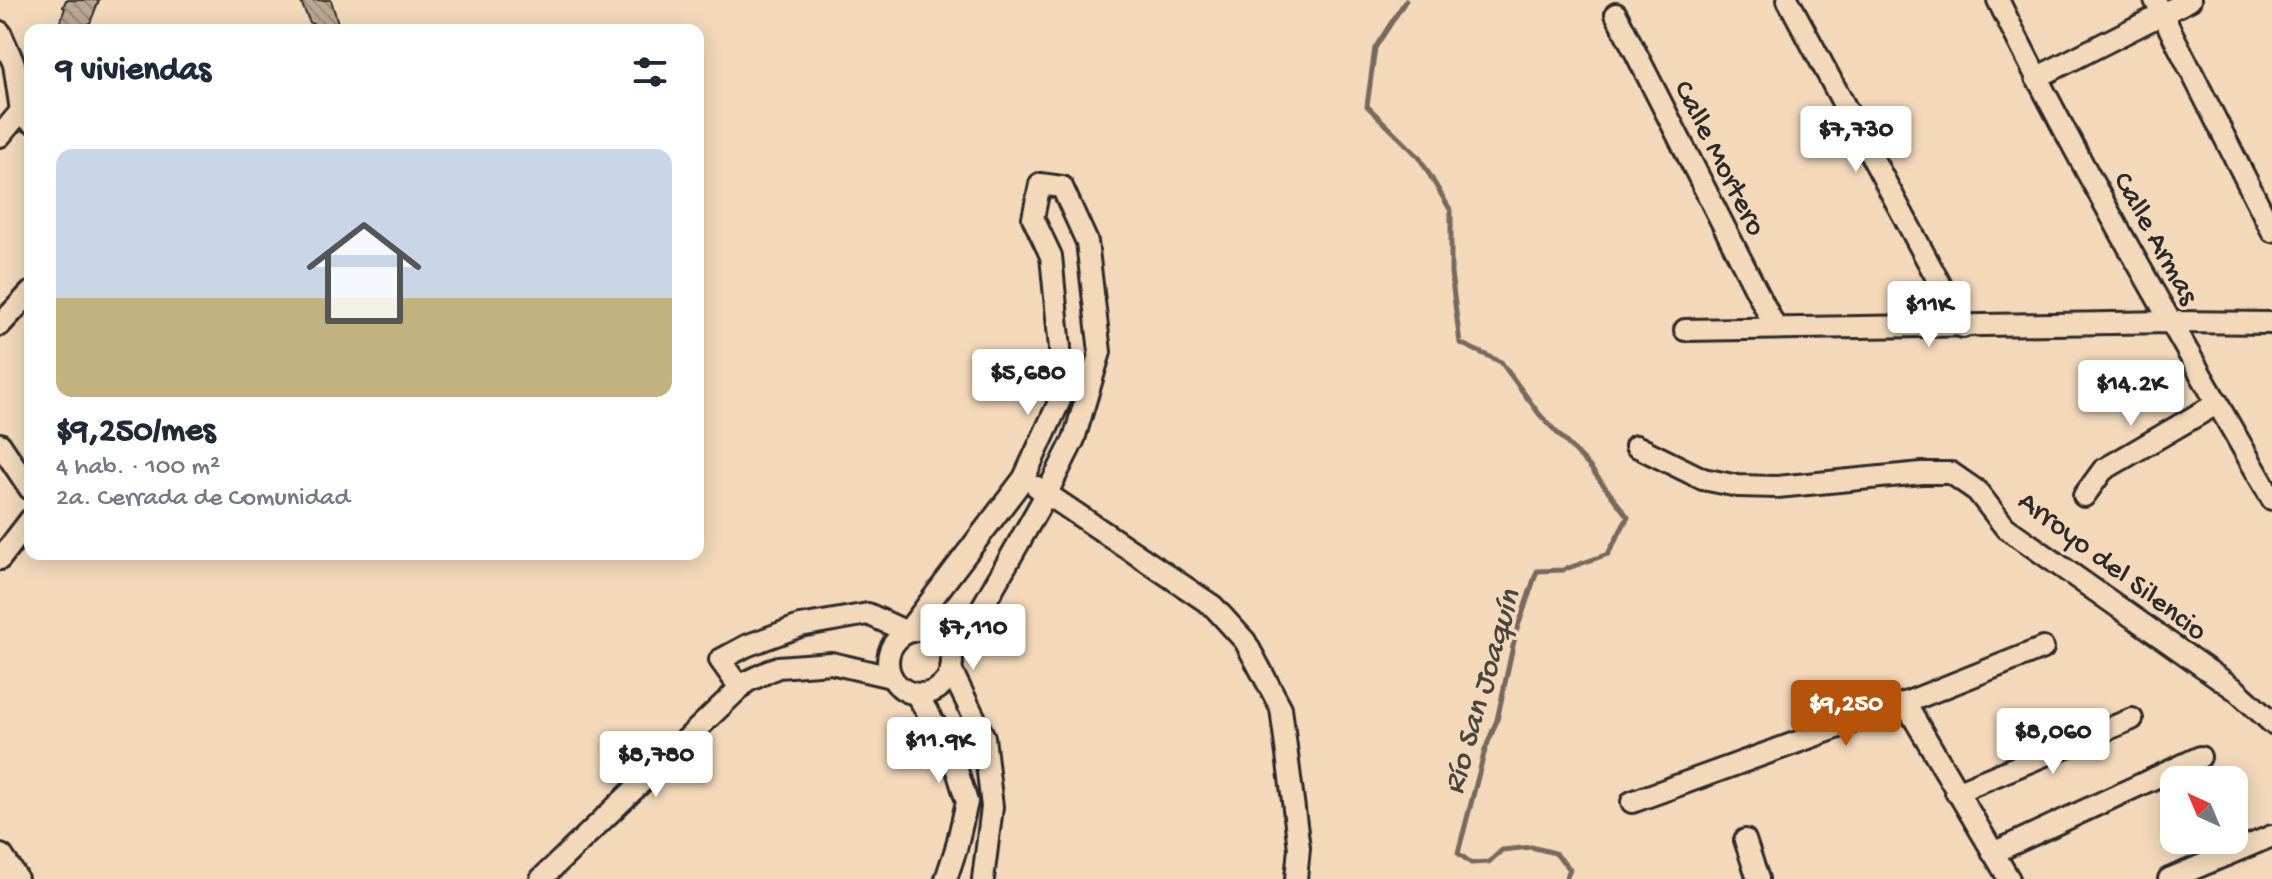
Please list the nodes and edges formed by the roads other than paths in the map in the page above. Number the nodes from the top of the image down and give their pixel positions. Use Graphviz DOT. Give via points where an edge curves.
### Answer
graph roads {
  1 [pos="1788,0"];
  2 [pos="1998,0"];
  3 [pos="2190,0"];
  4 [pos="2159,7"];
  5 [pos="1616,14"];
  6 [pos="0,32"];
  7 [pos="2036,78"];
  8 [pos="24,107"];
  9 [pos="24,118"];
  10 [pos="0,136"];
  11 [pos="2272,231"];
  12 [pos="24,299"];
  13 [pos="2171,322"];
  14 [pos="2272,323"];
  15 [pos="0,325"];
  16 [pos="1775,327"];
  17 [pos="1963,327"];
  18 [pos="1685,330"];
  19 [pos="2218,403"];
  20 [pos="0,444"];
  21 [pos="1636,446"];
  22 [pos="1024,478"];
  23 [pos="24,480"];
  24 [pos="1047,493"];
  25 [pos="2084,496"];
  26 [pos="2272,499"];
  27 [pos="24,528"];
  28 [pos="0,559"];
  29 [pos="907,632"];
  30 [pos="2043,648"];
  31 [pos="951,662"];
  32 [pos="891,677"];
  33 [pos="740,688"];
  34 [pos="916,694"];
  35 [pos="1905,703"];
  36 [pos="2132,719"];
  37 [pos="2272,723"];
  38 [pos="2200,757"];
  39 [pos="1956,792"];
  40 [pos="1632,802"];
  41 [pos="2272,836"];
  42 [pos="1745,840"];
  43 [pos="1993,853"];
  44 [pos="0,858"];
  45 [pos="14,879"];
  46 [pos="541,879"];
  47 [pos="946,879"];
  48 [pos="983,879"];
  49 [pos="1296,879"];
  50 [pos="1758,879"];
  51 [pos="2009,879"];
  52 [pos="2169,879"];
  1 -- 17 [label="street"];
  2 -- 7 [label="street, Calle Armas"];
  3 -- 4 [label="street"];
  4 -- 7 [label="street"];
  4 -- 11 [label="street"];
  5 -- 16 [label="street, Calle Mortero"];
  6 -- 8 [label="street"];
  7 -- 13 [label="street, Calle Armas"];
  9 -- 10 [label="street"];
  12 -- 15 [label="street"];
  13 -- 14 [label="street"];
  13 -- 17 [label="street"];
  13 -- 19 [label="street, Calle Armas"];
  16 -- 17 [label="street"];
  16 -- 18 [label="street"];
  19 -- 25 [label="street" via="2103,470"];
  19 -- 26 [label="street, Calle Armas"];
  20 -- 23 [label="street"];
  21 -- 37 [label="street, Arroyo del Silencio" via="1703,479 1738,486 1951,473 1977,491 2005,527 2236,690"];
  22 -- 24 [label="street"];
  22 -- 24 [label="street" via="1060,400 1051,256 1033,218 1040,184 1062,187 1087,242 1100,352 1074,439"];
  22 -- 29 [label="street"];
  24 -- 31 [label="street"];
  24 -- 49 [label="street" via="1213,606 1245,641 1281,708 1299,848"];
  27 -- 28 [label="street"];
  29 -- 31 [label="street" via="938,635"];
  29 -- 32 [label="street" via="888,656"];
  29 -- 33 [label="street" via="868,614 800,626 720,660"];
  30 -- 35 [label="street"];
  31 -- 34 [label="street" via="941,686"];
  31 -- 48 [label="street" via="984,737 992,807"];
  32 -- 33 [label="street" via="831,663 778,667"];
  32 -- 34 [label="street"];
  33 -- 46 [label="street"];
  34 -- 47 [label="street" via="950,748 967,802"];
  35 -- 39 [label="street"];
  35 -- 40 [label="street"];
  36 -- 39 [label="street"];
  38 -- 43 [label="street"];
  39 -- 43 [label="street"];
  41 -- 52 [label="street"];
  42 -- 50 [label="street"];
  43 -- 51 [label="street"];
  44 -- 45 [label="main road"];
}
